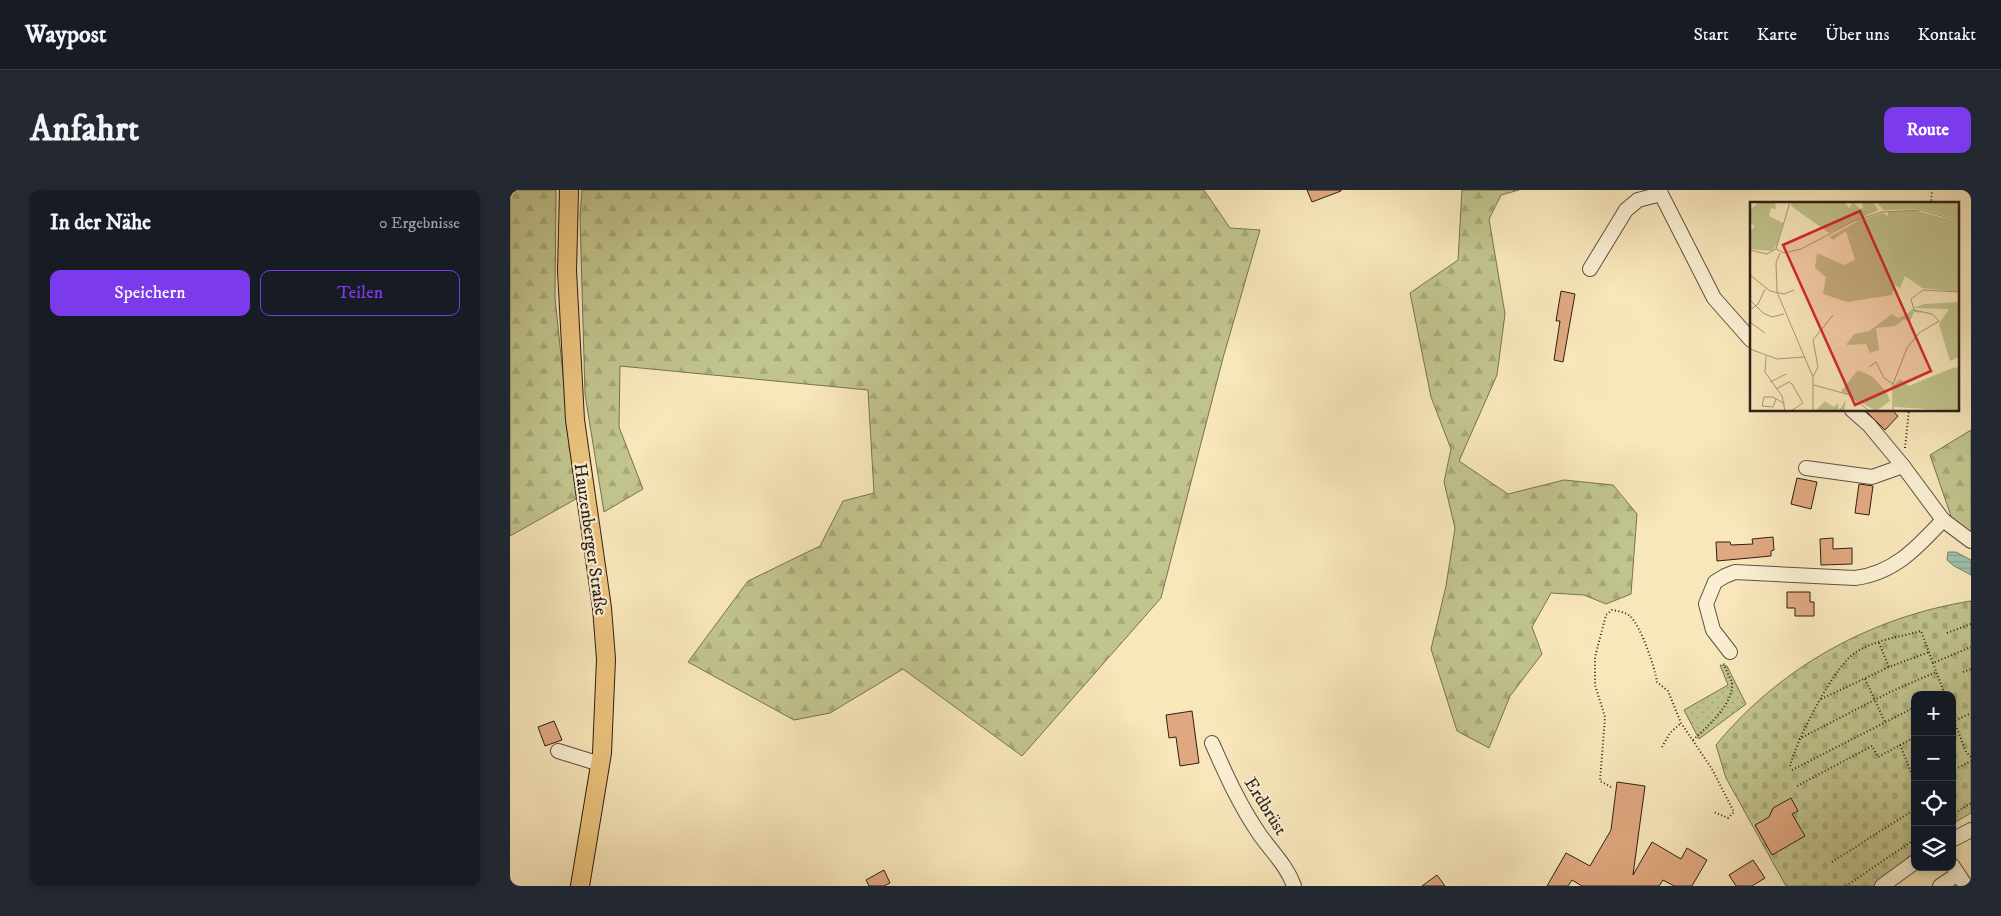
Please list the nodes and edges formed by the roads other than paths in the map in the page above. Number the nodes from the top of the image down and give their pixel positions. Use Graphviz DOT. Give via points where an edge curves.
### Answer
graph roads {
  1 [pos="569,190"];
  2 [pos="1660,192"];
  3 [pos="1590,269"];
  4 [pos="1750,339"];
  5 [pos="1853,411"];
  6 [pos="1903,466"];
  7 [pos="1806,468"];
  8 [pos="1943,520"];
  9 [pos="1971,540"];
  10 [pos="1730,652"];
  11 [pos="1212,742"];
  12 [pos="558,751"];
  13 [pos="600,764"];
  14 [pos="1971,830"];
  15 [pos="1956,838"];
  16 [pos="1911,865"];
  17 [pos="1953,871"];
  18 [pos="1956,871"];
  19 [pos="580,886"];
  20 [pos="1294,886"];
  21 [pos="1882,886"];
  22 [pos="1940,886"];
  23 [pos="1966,886"];
  1 -- 13 [label="main road, Hauzenberger Straße" via="567,271 575,420 606,658"];
  2 -- 3 [label="street" via="1638,200 1626,210"];
  2 -- 4 [label="street" via="1714,298"];
  5 -- 6 [label="street"];
  6 -- 7 [label="street" via="1872,477"];
  6 -- 8 [label="street"];
  8 -- 9 [label="street"];
  8 -- 10 [label="street" via="1901,562 1869,577 1735,572 1720,579 1710,591 1706,604 1713,630"];
  11 -- 20 [label="street, Erdbrüst" via="1236,796 1290,874"];
  12 -- 13 [label="street"];
  13 -- 19 [label="main road, Hauzenberger Straße"];
  14 -- 15 [label="street"];
  16 -- 21 [label="street"];
  17 -- 22 [label="street"];
  18 -- 23 [label="street"];
}
